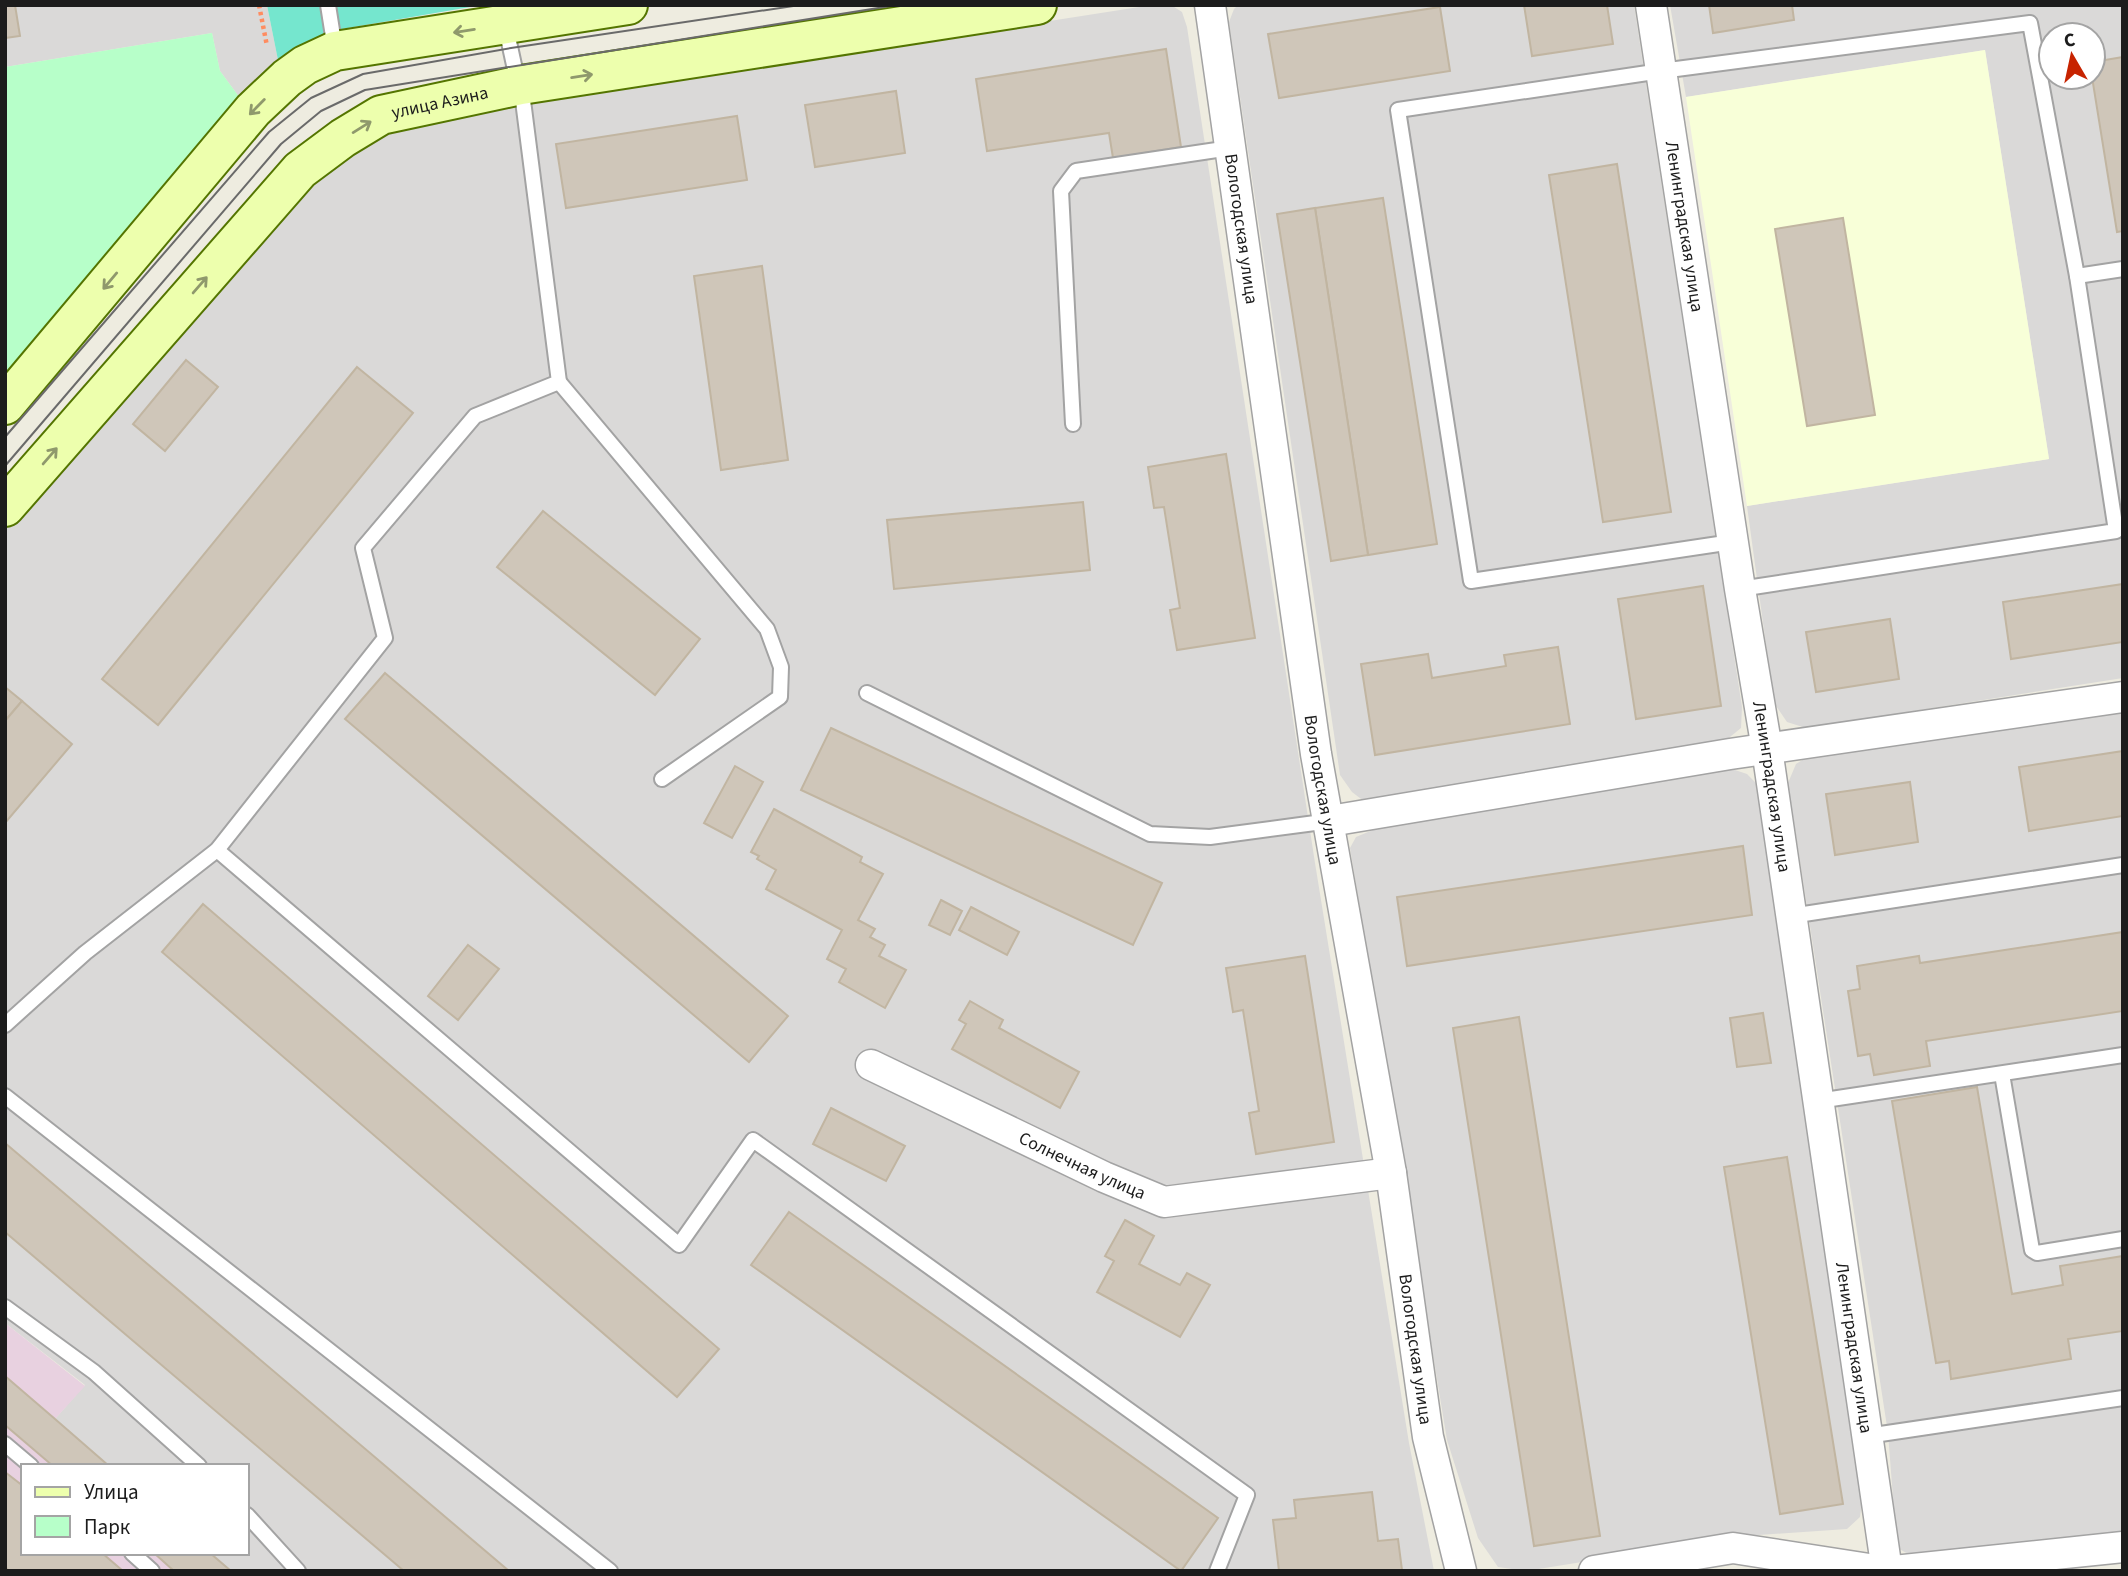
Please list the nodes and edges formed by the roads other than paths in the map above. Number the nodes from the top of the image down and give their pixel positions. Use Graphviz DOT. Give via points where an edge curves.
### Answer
graph roads {
  1 [pos="328,5"];
  2 [pos="628,5"];
  3 [pos="1036,5"];
  4 [pos="1210,5"];
  5 [pos="1651,5"];
  6 [pos="503,15"];
  7 [pos="335,51"];
  8 [pos="1661,71"];
  9 [pos="521,85"];
  10 [pos="1230,148"];
  11 [pos="2123,269"];
  12 [pos="2077,276"];
  13 [pos="559,382"];
  14 [pos="5,405"];
  15 [pos="1073,424"];
  16 [pos="9,494"];
  17 [pos="1732,542"];
  18 [pos="1740,589"];
  19 [pos="867,693"];
  20 [pos="2123,697"];
  21 [pos="1767,749"];
  22 [pos="662,779"];
  23 [pos="1330,821"];
  24 [pos="217,850"];
  25 [pos="2123,866"];
  26 [pos="1791,916"];
  27 [pos="5,1025"];
  28 [pos="2123,1055"];
  29 [pos="871,1065"];
  30 [pos="2002,1074"];
  31 [pos="5,1096"];
  32 [pos="1818,1101"];
  33 [pos="1391,1173"];
  34 [pos="2123,1239"];
  35 [pos="5,1307"];
  36 [pos="2123,1398"];
  37 [pos="1867,1436"];
  38 [pos="5,1444"];
  39 [pos="29,1464"];
  40 [pos="197,1464"];
  41 [pos="248,1516"];
  42 [pos="2123,1547"];
  43 [pos="134,1555"];
  44 [pos="152,1571"];
  45 [pos="298,1571"];
  46 [pos="610,1571"];
  47 [pos="1217,1571"];
  48 [pos="1461,1571"];
  49 [pos="1594,1571"];
  50 [pos="1884,1571"];
  51 [pos="1894,1571"];
  1 -- 7 [label="lane"];
  2 -- 6 [label="main road"];
  9 -- 3 [label="main road, улица Азина, one-way"];
  4 -- 10 [label="street, Вологодская улица"];
  5 -- 8 [label="street, Ленинградская улица"];
  6 -- 7 [label="main road, one-way"];
  6 -- 9 [label="lane"];
  7 -- 14 [label="main road, one-way" via="305,65 253,110"];
  8 -- 12 [label="lane" via="2030,23"];
  8 -- 17 [label="street, Ленинградская улица"];
  8 -- 17 [label="lane" via="1398,110 1471,581"];
  9 -- 13 [label="lane"];
  16 -- 9 [label="main road, улица Азина, one-way" via="300,170 381,115"];
  10 -- 15 [label="lane" via="1076,171 1061,191"];
  10 -- 23 [label="street, Вологодская улица" via="1316,754"];
  11 -- 12 [label="lane"];
  12 -- 18 [label="lane" via="2116,531"];
  13 -- 22 [label="lane" via="767,629 780,667 780,697"];
  13 -- 24 [label="lane" via="475,416 363,548 385,638"];
  17 -- 18 [label="street, Ленинградская улица"];
  18 -- 21 [label="street, Ленинградская улица"];
  19 -- 23 [label="lane" via="1150,834 1210,837"];
  20 -- 21 [label="street"];
  21 -- 23 [label="street"];
  21 -- 26 [label="street, Ленинградская улица"];
  23 -- 33 [label="street, Вологодская улица"];
  24 -- 27 [label="lane" via="85,953"];
  24 -- 47 [label="lane" via="679,1245 753,1140 1247,1495"];
  25 -- 26 [label="lane"];
  26 -- 32 [label="street, Ленинградская улица"];
  28 -- 30 [label="lane"];
  29 -- 33 [label="street, Солнечная улица" via="1164,1202"];
  30 -- 32 [label="lane"];
  30 -- 34 [label="lane" via="2032,1250 2037,1253"];
  31 -- 46 [label="lane"];
  32 -- 37 [label="street, Ленинградская улица"];
  33 -- 48 [label="street, Вологодская улица" via="1428,1437"];
  35 -- 40 [label="lane" via="94,1372"];
  36 -- 37 [label="lane"];
  37 -- 50 [label="street, Ленинградская улица"];
  38 -- 39 [label="lane"];
  41 -- 45 [label="lane"];
  42 -- 51 [label="street"];
  43 -- 44 [label="lane"];
  49 -- 50 [label="street" via="1733,1548"];
}
